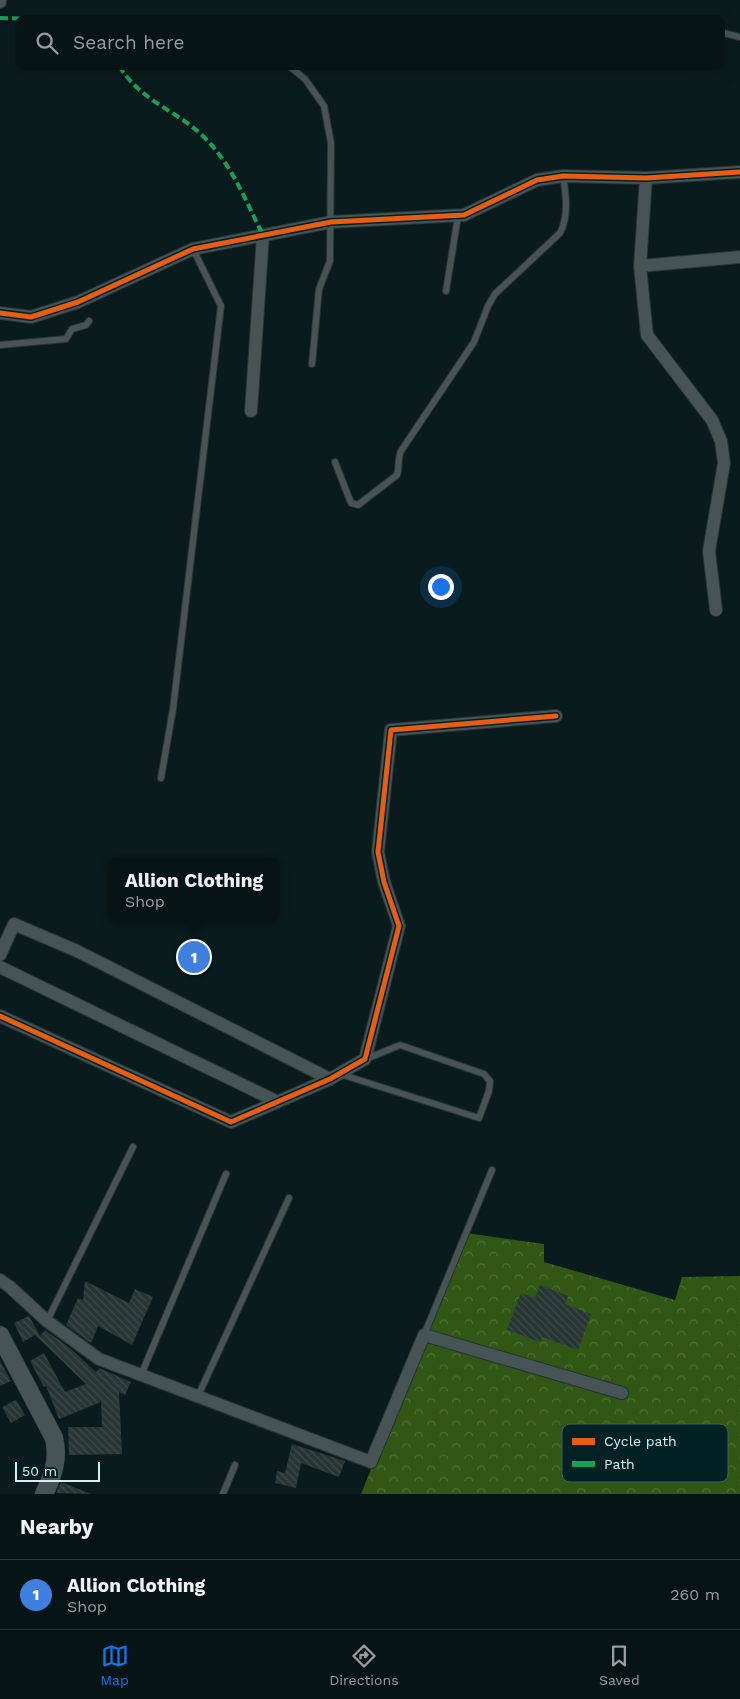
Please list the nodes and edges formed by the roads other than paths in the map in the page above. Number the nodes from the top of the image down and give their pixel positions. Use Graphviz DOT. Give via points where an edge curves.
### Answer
graph roads {
  1 [pos="725,33"];
  2 [pos="740,38"];
  3 [pos="294,70"];
  4 [pos="740,172"];
  5 [pos="562,176"];
  6 [pos="646,178"];
  7 [pos="458,216"];
  8 [pos="331,222"];
  9 [pos="263,235"];
  10 [pos="193,249"];
  11 [pos="740,258"];
  12 [pos="640,266"];
  13 [pos="446,290"];
  14 [pos="0,313"];
  15 [pos="89,321"];
  16 [pos="0,341"];
  17 [pos="0,346"];
  18 [pos="312,364"];
  19 [pos="251,411"];
  20 [pos="335,462"];
  21 [pos="716,610"];
  22 [pos="556,716"];
  23 [pos="161,778"];
  24 [pos="0,955"];
  25 [pos="0,967"];
  26 [pos="0,1016"];
  27 [pos="365,1059"];
  28 [pos="335,1076"];
  29 [pos="278,1102"];
  30 [pos="133,1147"];
  31 [pos="492,1170"];
  32 [pos="226,1174"];
  33 [pos="289,1198"];
  34 [pos="0,1280"];
  35 [pos="47,1321"];
  36 [pos="0,1335"];
  37 [pos="424,1335"];
  38 [pos="141,1375"];
  39 [pos="622,1393"];
  40 [pos="198,1396"];
  41 [pos="235,1465"];
  42 [pos="44,1494"];
  43 [pos="223,1494"];
  1 -- 2 [label="lane"];
  3 -- 8 [label="lane" via="305,79 324,106 331,143"];
  4 -- 6 [label="street"];
  5 -- 6 [label="street"];
  5 -- 7 [label="street" via="537,180 483,208"];
  5 -- 20 [label="lane" via="566,196 565,224 560,233 495,294 474,342 401,451 397,475 358,505 351,503"];
  6 -- 12 [label="street"];
  7 -- 8 [label="street"];
  7 -- 13 [label="lane"];
  8 -- 9 [label="street"];
  8 -- 18 [label="lane" via="330,261 319,289"];
  9 -- 10 [label="street"];
  9 -- 19 [label="street"];
  10 -- 14 [label="street" via="78,302 31,317"];
  10 -- 23 [label="lane" via="221,306 174,699"];
  11 -- 12 [label="street"];
  12 -- 21 [label="street" via="649,340 712,420 721,441 724,463 709,550"];
  15 -- 17 [label="lane" via="72,329 66,339"];
  16 -- 17 [label="lane"];
  22 -- 27 [label="street" via="391,730 378,852 384,882 400,926"];
  24 -- 28 [label="street" via="14,924 77,951"];
  25 -- 29 [label="street"];
  26 -- 29 [label="street" via="231,1122"];
  27 -- 28 [label="street"];
  27 -- 28 [label="lane" via="400,1045 484,1074 490,1081 480,1118"];
  28 -- 29 [label="street"];
  30 -- 35 [label="lane"];
  31 -- 37 [label="lane"];
  32 -- 38 [label="lane"];
  33 -- 40 [label="lane"];
  34 -- 35 [label="street"];
  35 -- 38 [label="street" via="99,1359"];
  36 -- 42 [label="main road" via="54,1438 55,1467"];
  37 -- 39 [label="street"];
  37 -- 40 [label="street" via="371,1462"];
  38 -- 40 [label="street"];
  41 -- 43 [label="lane"];
}
